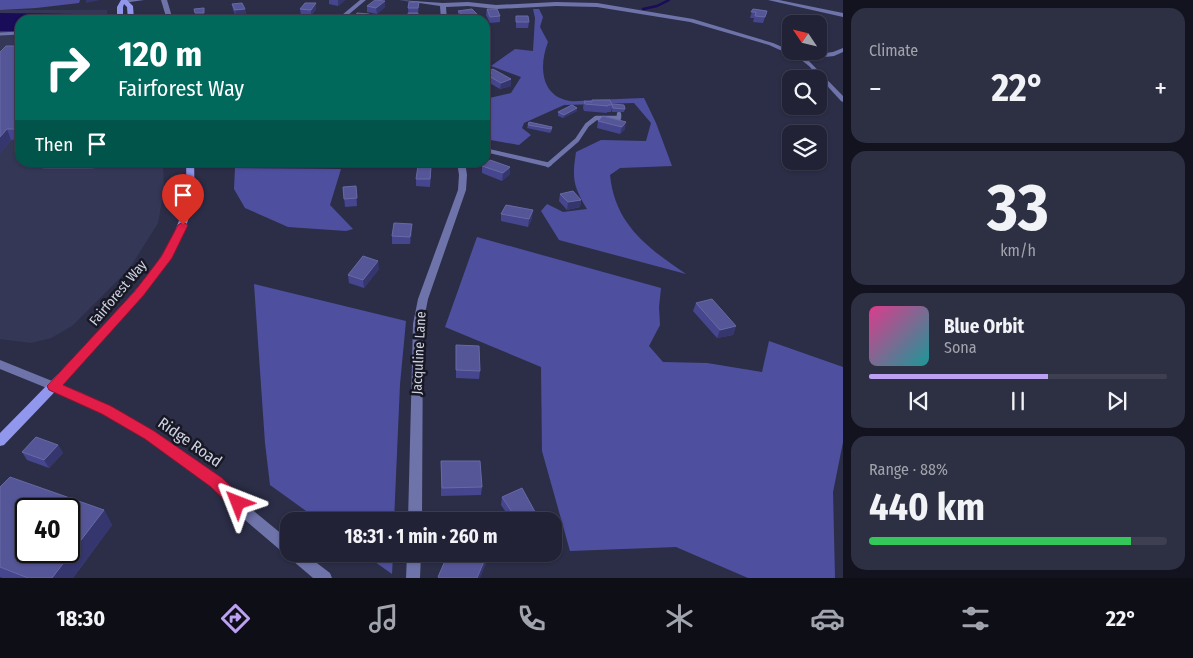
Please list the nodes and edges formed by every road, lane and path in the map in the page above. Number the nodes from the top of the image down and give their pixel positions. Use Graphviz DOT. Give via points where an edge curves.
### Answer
graph roads {
  1 [pos="141,0"];
  2 [pos="164,0"];
  3 [pos="364,0"];
  4 [pos="402,0"];
  5 [pos="771,0"];
  6 [pos="124,1"];
  7 [pos="555,2"];
  8 [pos="443,5"];
  9 [pos="120,15"];
  10 [pos="131,15"];
  11 [pos="168,15"];
  12 [pos="345,15"];
  13 [pos="444,15"];
  14 [pos="843,15"];
  15 [pos="0,34"];
  16 [pos="15,34"];
  17 [pos="782,49"];
  18 [pos="843,50"];
  19 [pos="828,55"];
  20 [pos="805,60"];
  21 [pos="843,100"];
  22 [pos="619,114"];
  23 [pos="490,151"];
  24 [pos="548,165"];
  25 [pos="190,167"];
  26 [pos="462,167"];
  27 [pos="0,364"];
  28 [pos="54,386"];
  29 [pos="0,441"];
  30 [pos="415,512"];
  31 [pos="280,541"];
  32 [pos="304,562"];
  33 [pos="414,562"];
  34 [pos="325,578"];
  35 [pos="413,578"];
  1 -- 6 [label="street"];
  2 -- 11 [label="street"];
  3 -- 12 [label="street"];
  4 -- 8 [label="street"];
  5 -- 14 [label="street"];
  6 -- 9 [label="main road"];
  6 -- 10 [label="main road" via="130,6"];
  7 -- 8 [label="street" via="509,8"];
  7 -- 17 [label="street" via="691,20"];
  8 -- 13 [label="street"];
  15 -- 16 [label="lane"];
  18 -- 19 [label="street"];
  20 -- 21 [label="street"];
  22 -- 24 [label="lane" via="619,118 596,118"];
  23 -- 24 [label="street"];
  25 -- 28 [label="main road, Fairforest Way" via="192,187 188,211 166,258 139,294"];
  26 -- 30 [label="street, Jacquline Lane" via="462,190 423,299 418,324"];
  27 -- 28 [label="street, Ridge Road"];
  28 -- 29 [label="main road, Fairforest Way"];
  28 -- 31 [label="street, Ridge Road" via="107,410 150,435 217,482"];
  32 -- 34 [label="street"];
  33 -- 35 [label="street"];
}
